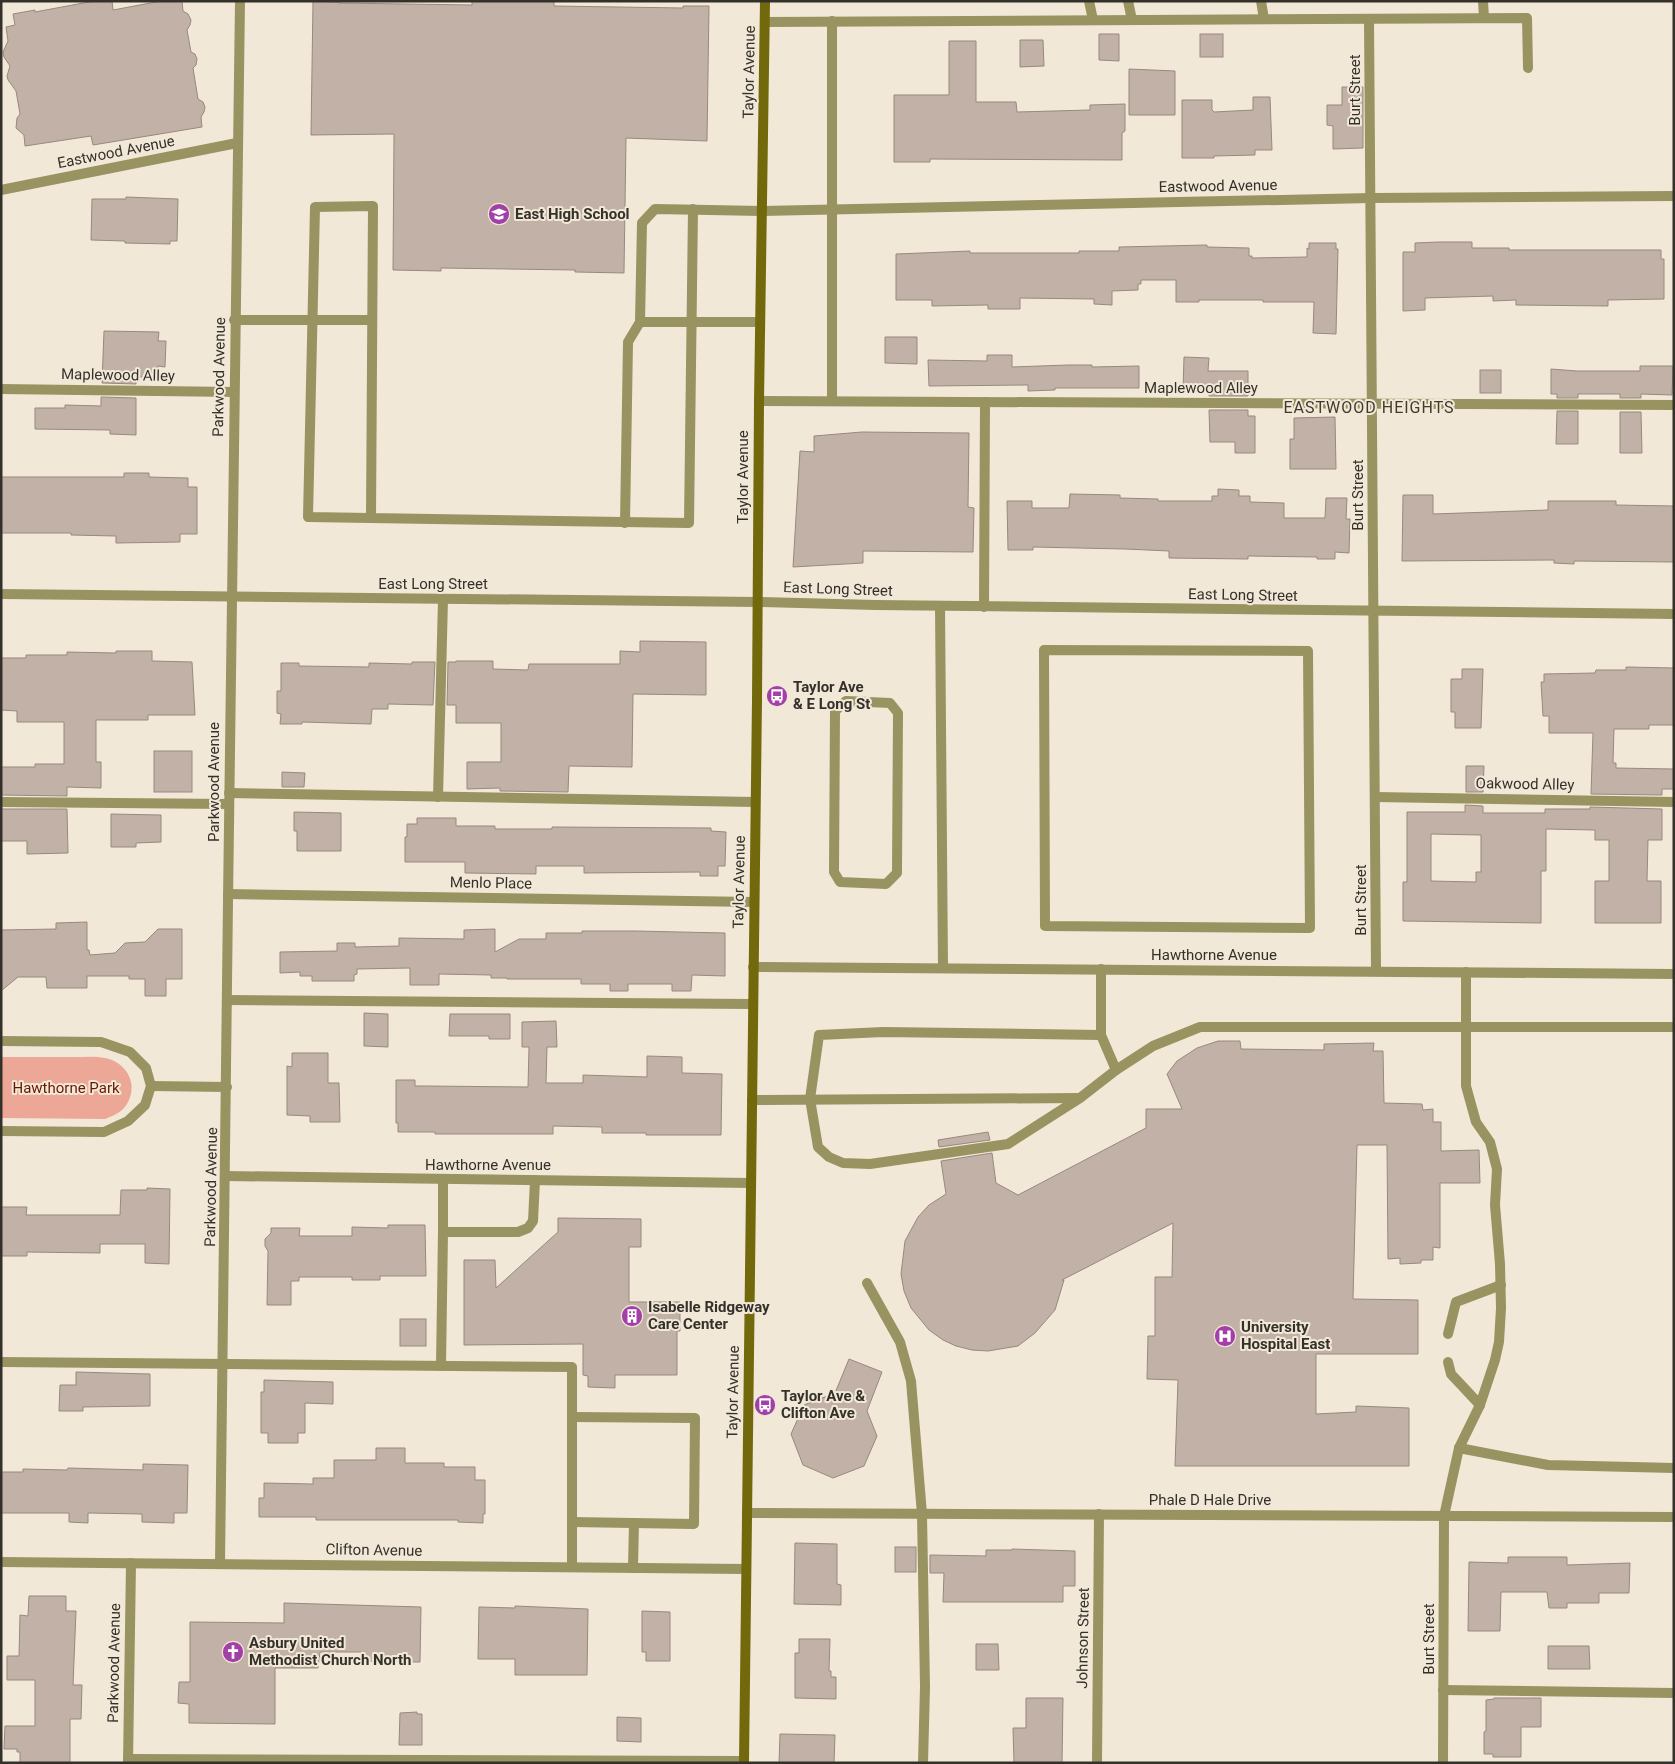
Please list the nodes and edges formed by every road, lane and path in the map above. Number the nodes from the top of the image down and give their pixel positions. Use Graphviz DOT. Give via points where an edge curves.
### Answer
graph roads {
  1 [pos="240,1"];
  2 [pos="765,1"];
  3 [pos="1089,1"];
  4 [pos="1128,1"];
  5 [pos="1261,1"];
  6 [pos="1483,1"];
  7 [pos="1484,18"];
  8 [pos="1264,19"];
  9 [pos="1369,19"];
  10 [pos="1093,20"];
  11 [pos="1132,20"];
  12 [pos="832,21"];
  13 [pos="765,22"];
  14 [pos="1528,68"];
  15 [pos="237,143"];
  16 [pos="1,190"];
  17 [pos="1674,196"];
  18 [pos="1370,198"];
  19 [pos="693,209"];
  20 [pos="832,209"];
  21 [pos="762,211"];
  22 [pos="234,320"];
  23 [pos="312,320"];
  24 [pos="372,320"];
  25 [pos="640,322"];
  26 [pos="692,322"];
  27 [pos="760,322"];
  28 [pos="1,389"];
  29 [pos="234,392"];
  30 [pos="758,401"];
  31 [pos="832,401"];
  32 [pos="984,402"];
  33 [pos="1372,404"];
  34 [pos="1674,405"];
  35 [pos="371,518"];
  36 [pos="625,523"];
  37 [pos="1,594"];
  38 [pos="230,598"];
  39 [pos="443,599"];
  40 [pos="758,602"];
  41 [pos="940,606"];
  42 [pos="984,607"];
  43 [pos="1374,611"];
  44 [pos="1674,614"];
  45 [pos="1309,790"];
  46 [pos="898,794"];
  47 [pos="438,797"];
  48 [pos="1375,797"];
  49 [pos="229,799"];
  50 [pos="1,802"];
  51 [pos="755,802"];
  52 [pos="1674,802"];
  53 [pos="228,894"];
  54 [pos="754,902"];
  55 [pos="753,967"];
  56 [pos="943,968"];
  57 [pos="1101,969"];
  58 [pos="1376,971"];
  59 [pos="1466,972"];
  60 [pos="1674,974"];
  61 [pos="228,1000"];
  62 [pos="752,1004"];
  63 [pos="1466,1027"];
  64 [pos="1674,1027"];
  65 [pos="1101,1035"];
  66 [pos="1,1041"];
  67 [pos="1116,1070"];
  68 [pos="151,1086"];
  69 [pos="227,1087"];
  70 [pos="1080,1098"];
  71 [pos="810,1099"];
  72 [pos="752,1100"];
  73 [pos="1,1131"];
  74 [pos="226,1176"];
  75 [pos="443,1179"];
  76 [pos="536,1180"];
  77 [pos="751,1182"];
  78 [pos="443,1232"];
  79 [pos="867,1282"];
  80 [pos="1502,1285"];
  81 [pos="1448,1334"];
  82 [pos="1,1362"];
  83 [pos="1448,1362"];
  84 [pos="223,1364"];
  85 [pos="441,1366"];
  86 [pos="1480,1405"];
  87 [pos="572,1417"];
  88 [pos="1459,1448"];
  89 [pos="1674,1468"];
  90 [pos="747,1513"];
  91 [pos="922,1514"];
  92 [pos="1099,1514"];
  93 [pos="1444,1516"];
  94 [pos="1674,1517"];
  95 [pos="572,1522"];
  96 [pos="634,1524"];
  97 [pos="1,1562"];
  98 [pos="131,1563"];
  99 [pos="220,1564"];
  100 [pos="572,1567"];
  101 [pos="633,1568"];
  102 [pos="746,1569"];
  103 [pos="1443,1690"];
  104 [pos="1674,1692"];
  105 [pos="128,1761"];
  106 [pos="744,1762"];
  107 [pos="923,1763"];
  108 [pos="1097,1763"];
  109 [pos="1443,1763"];
  1 -- 15 [label="street, Parkwood Avenue"];
  2 -- 13 [label="main road, Taylor Avenue"];
  3 -- 10 [label="street"];
  4 -- 11 [label="street"];
  5 -- 8 [label="street"];
  6 -- 7 [label="street"];
  7 -- 9 [label="street"];
  7 -- 14 [label="street" via="1527,18"];
  8 -- 9 [label="street"];
  8 -- 11 [label="street"];
  9 -- 18 [label="street, Burt Street"];
  10 -- 11 [label="street"];
  10 -- 12 [label="street"];
  12 -- 13 [label="street"];
  12 -- 20 [label="street"];
  13 -- 21 [label="main road, Taylor Avenue"];
  15 -- 16 [label="street, Eastwood Avenue"];
  15 -- 22 [label="street, Parkwood Avenue"];
  17 -- 18 [label="street, Eastwood Avenue"];
  18 -- 20 [label="street, Eastwood Avenue"];
  18 -- 33 [label="street, Burt Street"];
  19 -- 21 [label="street, Eastwood Avenue"];
  19 -- 25 [label="street, Eastwood Avenue" via="655,209 642,223"];
  19 -- 26 [label="street"];
  20 -- 21 [label="street, Eastwood Avenue"];
  20 -- 31 [label="street"];
  21 -- 27 [label="main road, Taylor Avenue"];
  22 -- 23 [label="street"];
  22 -- 29 [label="street, Parkwood Avenue"];
  23 -- 24 [label="street"];
  23 -- 24 [label="street" via="315,207 374,206"];
  23 -- 35 [label="street" via="308,517"];
  24 -- 35 [label="street"];
  25 -- 26 [label="street"];
  25 -- 36 [label="street" via="628,342"];
  26 -- 27 [label="street"];
  26 -- 36 [label="street" via="689,523"];
  27 -- 30 [label="main road, Taylor Avenue"];
  28 -- 29 [label="street, Maplewood Alley"];
  29 -- 38 [label="street, Parkwood Avenue"];
  30 -- 31 [label="street, Maplewood Alley"];
  30 -- 40 [label="main road, Taylor Avenue"];
  31 -- 32 [label="street, Maplewood Alley"];
  32 -- 33 [label="street, Maplewood Alley"];
  32 -- 42 [label="street"];
  33 -- 34 [label="street, Maplewood Alley"];
  33 -- 43 [label="street, Burt Street"];
  35 -- 36 [label="street"];
  37 -- 38 [label="street, East Long Street"];
  38 -- 39 [label="street, East Long Street"];
  38 -- 49 [label="street, Parkwood Avenue"];
  39 -- 40 [label="street, East Long Street"];
  39 -- 47 [label="street"];
  40 -- 41 [label="street, East Long Street"];
  40 -- 51 [label="main road, Taylor Avenue"];
  41 -- 42 [label="street, East Long Street"];
  41 -- 56 [label="street"];
  42 -- 43 [label="street, East Long Street"];
  43 -- 44 [label="street, East Long Street"];
  43 -- 48 [label="street, Burt Street"];
  45 -- 45 [label="street" via="1308,651 1044,650 1045,926 1310,928"];
  46 -- 46 [label="street" via="897,873 886,884 840,882 834,872 834,711 846,701 890,703 898,713"];
  47 -- 49 [label="street"];
  47 -- 51 [label="street"];
  48 -- 52 [label="street, Oakwood Alley"];
  48 -- 58 [label="street, Burt Street"];
  49 -- 50 [label="street"];
  49 -- 53 [label="street, Parkwood Avenue"];
  51 -- 54 [label="main road, Taylor Avenue"];
  53 -- 54 [label="street, Menlo Place"];
  53 -- 61 [label="street, Parkwood Avenue"];
  54 -- 55 [label="main road, Taylor Avenue"];
  55 -- 56 [label="street, Hawthorne Avenue"];
  55 -- 62 [label="main road, Taylor Avenue"];
  56 -- 57 [label="street, Hawthorne Avenue"];
  57 -- 58 [label="street, Hawthorne Avenue"];
  57 -- 65 [label="street"];
  58 -- 59 [label="street, Hawthorne Avenue"];
  59 -- 60 [label="street, Hawthorne Avenue"];
  59 -- 63 [label="street, Burt Street"];
  61 -- 62 [label="street"];
  61 -- 69 [label="street, Parkwood Avenue"];
  62 -- 72 [label="main road, Taylor Avenue"];
  63 -- 64 [label="street"];
  63 -- 67 [label="street" via="1200,1027 1153,1046"];
  63 -- 80 [label="street, Burt Street" via="1466,1086 1476,1122 1490,1142 1496,1169"];
  65 -- 67 [label="street"];
  65 -- 71 [label="street" via="883,1032 819,1035"];
  66 -- 68 [label="street" via="101,1042 130,1052 146,1068"];
  67 -- 70 [label="street"];
  68 -- 69 [label="street"];
  68 -- 73 [label="street" via="145,1105 128,1121 104,1132"];
  69 -- 74 [label="street, Parkwood Avenue"];
  70 -- 71 [label="street"];
  70 -- 71 [label="street" via="1008,1144 856,1165 829,1157 818,1147"];
  71 -- 72 [label="street"];
  72 -- 77 [label="main road, Taylor Avenue"];
  74 -- 75 [label="street, Hawthorne Avenue"];
  74 -- 84 [label="street, Parkwood Avenue"];
  75 -- 76 [label="street, Hawthorne Avenue"];
  75 -- 78 [label="street"];
  76 -- 77 [label="street, Hawthorne Avenue"];
  76 -- 78 [label="street" via="534,1221 528,1228 518,1232"];
  77 -- 90 [label="main road, Taylor Avenue"];
  78 -- 85 [label="street"];
  79 -- 91 [label="street" via="900,1342 911,1381"];
  80 -- 81 [label="street" via="1456,1302"];
  80 -- 86 [label="street, Burt Street" via="1499,1342"];
  82 -- 84 [label="street"];
  83 -- 86 [label="street" via="1451,1374"];
  84 -- 85 [label="street"];
  84 -- 99 [label="street, Parkwood Avenue"];
  85 -- 87 [label="street" via="572,1367"];
  86 -- 88 [label="street, Burt Street"];
  87 -- 95 [label="street"];
  87 -- 96 [label="street" via="695,1418 694,1524"];
  88 -- 89 [label="street" via="1548,1465"];
  88 -- 93 [label="street, Burt Street"];
  90 -- 91 [label="street, Phale D Hale Drive"];
  90 -- 102 [label="main road, Taylor Avenue"];
  91 -- 92 [label="street, Phale D Hale Drive"];
  91 -- 107 [label="street"];
  92 -- 93 [label="street, Phale D Hale Drive"];
  92 -- 108 [label="street, Johnson Street"];
  93 -- 94 [label="street, Phale D Hale Drive"];
  93 -- 103 [label="street, Burt Street"];
  95 -- 96 [label="street"];
  95 -- 100 [label="street"];
  96 -- 101 [label="street"];
  97 -- 98 [label="street, Clifton Avenue"];
  98 -- 99 [label="street, Clifton Avenue"];
  98 -- 105 [label="street, Parkwood Avenue"];
  99 -- 100 [label="street, Clifton Avenue"];
  100 -- 101 [label="street, Clifton Avenue"];
  101 -- 102 [label="street, Clifton Avenue"];
  102 -- 106 [label="main road, Taylor Avenue"];
  103 -- 104 [label="street"];
  103 -- 109 [label="street, Burt Street"];
  105 -- 106 [label="street"];
}
